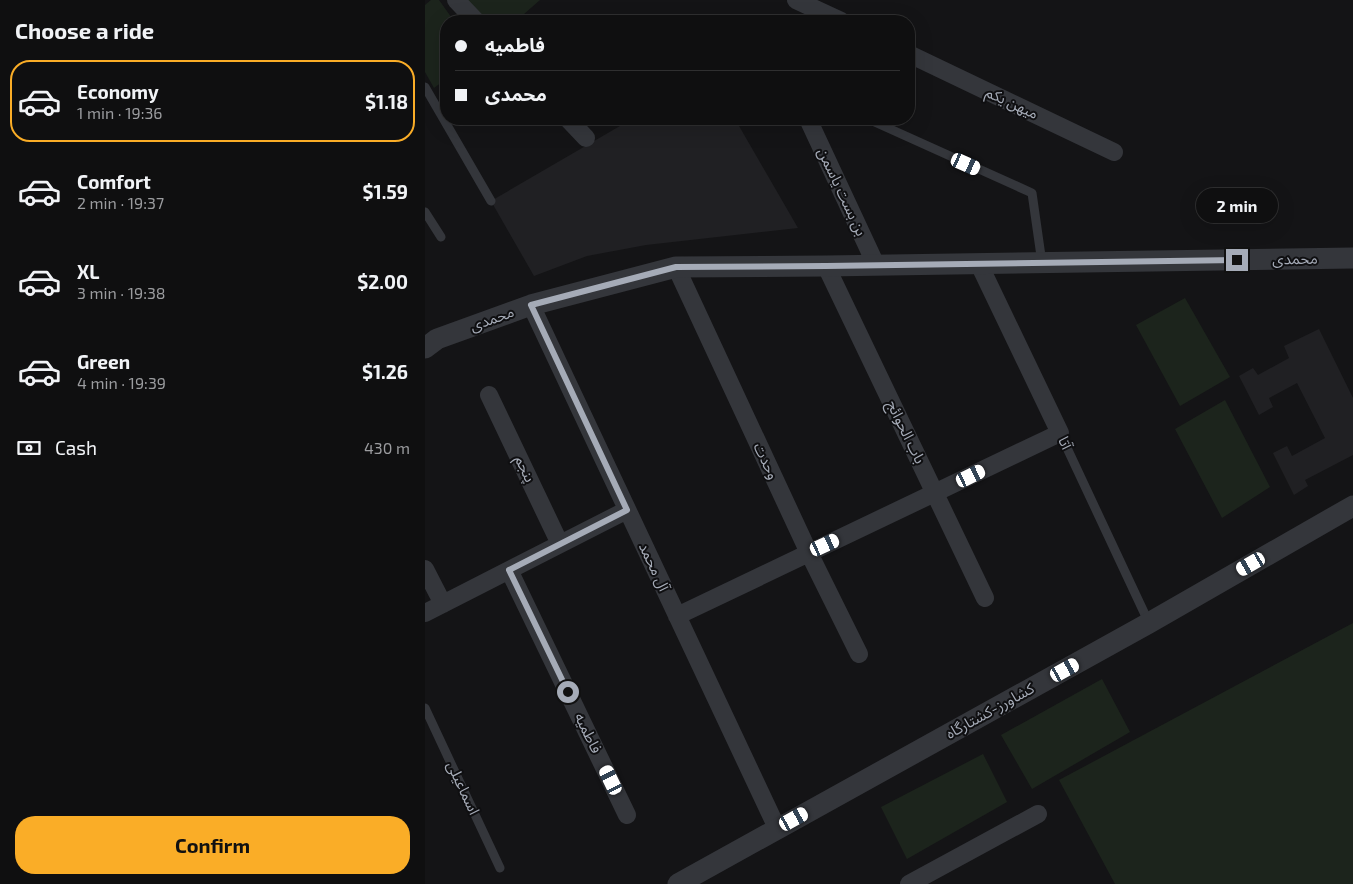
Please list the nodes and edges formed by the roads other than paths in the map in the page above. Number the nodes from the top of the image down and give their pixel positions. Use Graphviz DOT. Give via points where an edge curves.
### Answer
graph roads {
  1 [pos="456,0"];
  2 [pos="796,0"];
  3 [pos="470,15"];
  4 [pos="828,15"];
  5 [pos="915,57"];
  6 [pos="425,87"];
  7 [pos="440,113"];
  8 [pos="447,125"];
  9 [pos="574,125"];
  10 [pos="811,125"];
  11 [pos="881,125"];
  12 [pos="586,138"];
  13 [pos="1114,152"];
  14 [pos="491,201"];
  15 [pos="425,212"];
  16 [pos="441,237"];
  17 [pos="1353,258"];
  18 [pos="1042,263"];
  19 [pos="979,264"];
  20 [pos="876,265"];
  21 [pos="826,266"];
  22 [pos="676,267"];
  23 [pos="531,305"];
  24 [pos="429,343"];
  25 [pos="489,395"];
  26 [pos="1060,433"];
  27 [pos="936,492"];
  28 [pos="1353,506"];
  29 [pos="627,510"];
  30 [pos="560,544"];
  31 [pos="809,553"];
  32 [pos="425,569"];
  33 [pos="509,570"];
  34 [pos="985,598"];
  35 [pos="443,604"];
  36 [pos="425,614"];
  37 [pos="677,616"];
  38 [pos="1149,623"];
  39 [pos="859,654"];
  40 [pos="425,708"];
  41 [pos="1038,814"];
  42 [pos="627,815"];
  43 [pos="777,828"];
  44 [pos="500,868"];
  45 [pos="678,884"];
  46 [pos="909,884"];
  1 -- 3 [label="street"];
  2 -- 4 [label="street"];
  5 -- 13 [label="street, میهن یکم"];
  6 -- 7 [label="lane"];
  8 -- 14 [label="lane"];
  9 -- 12 [label="street"];
  10 -- 20 [label="street, بن بست یاسمن"];
  11 -- 18 [label="lane" via="1032,193"];
  15 -- 16 [label="lane"];
  17 -- 18 [label="street, محمدی"];
  18 -- 19 [label="street, محمدی"];
  19 -- 20 [label="street, محمدی"];
  19 -- 26 [label="street, آتا"];
  20 -- 21 [label="street, محمدی"];
  21 -- 22 [label="street, محمدی"];
  21 -- 27 [label="street, باب الحوائج"];
  22 -- 23 [label="street, محمدی"];
  22 -- 31 [label="street, وحدت"];
  23 -- 24 [label="street, محمدی"];
  23 -- 29 [label="street, آل محمد"];
  25 -- 30 [label="street, پنجم"];
  26 -- 27 [label="street"];
  26 -- 38 [label="lane, آتا"];
  27 -- 31 [label="street"];
  27 -- 34 [label="street, باب الحوائج"];
  28 -- 38 [label="street, کشاورز-کشتارگاه"];
  29 -- 30 [label="street"];
  29 -- 37 [label="street, آل محمد"];
  30 -- 33 [label="street"];
  31 -- 37 [label="street"];
  31 -- 39 [label="street, وحدت"];
  32 -- 35 [label="street"];
  33 -- 35 [label="street"];
  33 -- 42 [label="street, فاطمیه"];
  35 -- 36 [label="street"];
  37 -- 43 [label="street, آل محمد"];
  38 -- 43 [label="street, کشاورز-کشتارگاه"];
  40 -- 44 [label="lane, اسماعیلی"];
  41 -- 46 [label="street"];
  43 -- 45 [label="street, کشاورز-کشتارگاه"];
}
